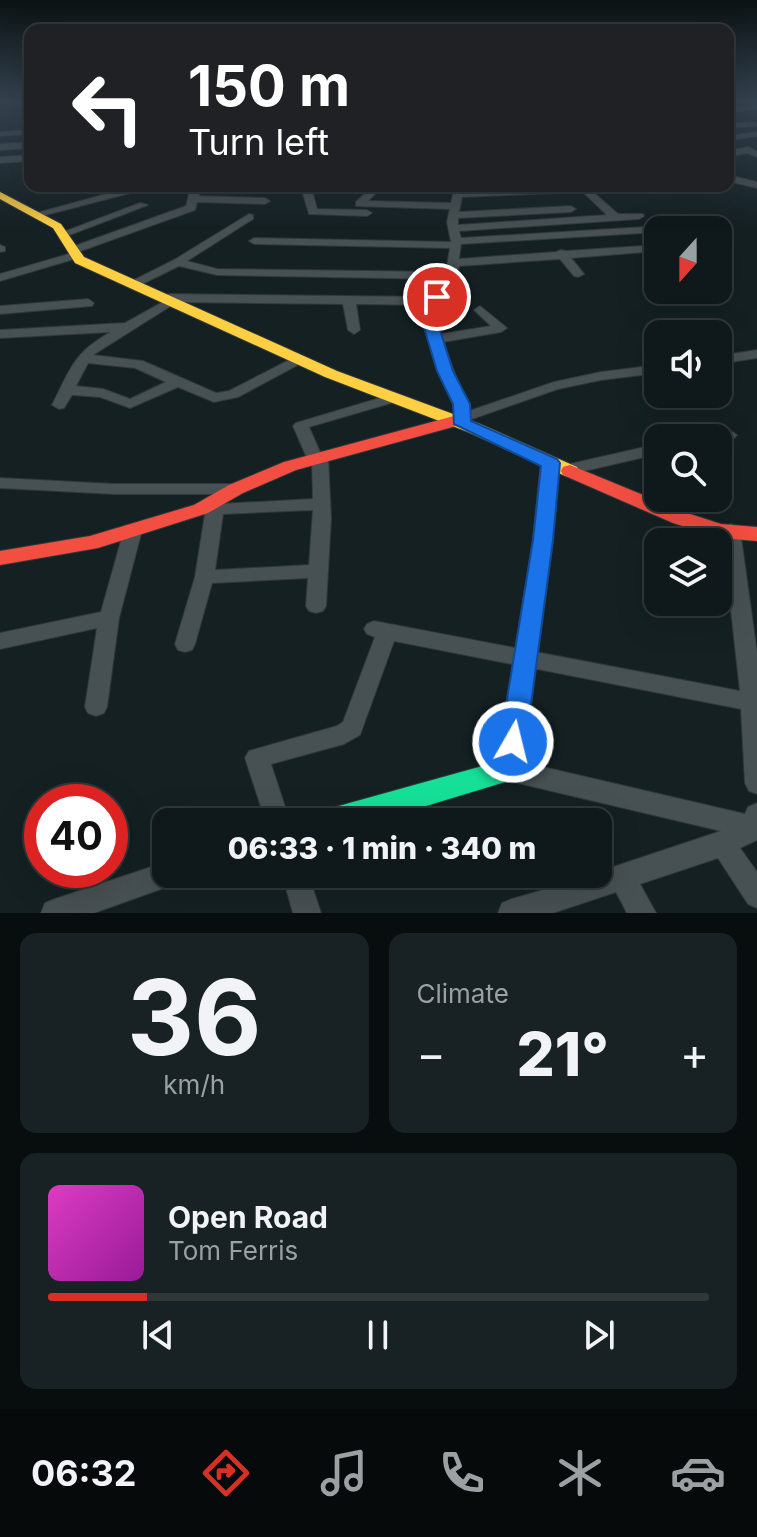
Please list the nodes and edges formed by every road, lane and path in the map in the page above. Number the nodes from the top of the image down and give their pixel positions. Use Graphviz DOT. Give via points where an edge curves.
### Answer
graph roads {
  1 [pos="24,145"];
  2 [pos="0,147"];
  3 [pos="734,153"];
  4 [pos="757,155"];
  5 [pos="24,158"];
  6 [pos="0,160"];
  7 [pos="734,161"];
  8 [pos="734,179"];
  9 [pos="757,185"];
  10 [pos="129,192"];
  11 [pos="196,192"];
  12 [pos="372,192"];
  13 [pos="566,192"];
  14 [pos="588,192"];
  15 [pos="308,194"];
  16 [pos="0,195"];
  17 [pos="195,199"];
  18 [pos="265,201"];
  19 [pos="143,205"];
  20 [pos="368,209"];
  21 [pos="571,209"];
  22 [pos="38,214"];
  23 [pos="639,216"];
  24 [pos="249,217"];
  25 [pos="456,217"];
  26 [pos="616,218"];
  27 [pos="644,228"];
  28 [pos="63,234"];
  29 [pos="254,241"];
  30 [pos="365,243"];
  31 [pos="644,249"];
  32 [pos="75,253"];
  33 [pos="561,253"];
  34 [pos="178,262"];
  35 [pos="452,269"];
  36 [pos="578,274"];
  37 [pos="0,278"];
  38 [pos="132,284"];
  39 [pos="167,300"];
  40 [pos="349,300"];
  41 [pos="434,301"];
  42 [pos="88,303"];
  43 [pos="0,310"];
  44 [pos="480,310"];
  45 [pos="126,327"];
  46 [pos="354,330"];
  47 [pos="0,334"];
  48 [pos="436,339"];
  49 [pos="757,354"];
  50 [pos="732,357"];
  51 [pos="83,358"];
  52 [pos="300,360"];
  53 [pos="644,371"];
  54 [pos="177,382"];
  55 [pos="69,390"];
  56 [pos="393,398"];
  57 [pos="59,405"];
  58 [pos="459,421"];
  59 [pos="644,452"];
  60 [pos="318,458"];
  61 [pos="559,467"];
  62 [pos="0,483"];
  63 [pos="236,489"];
  64 [pos="322,504"];
  65 [pos="208,509"];
  66 [pos="711,528"];
  67 [pos="133,530"];
  68 [pos="732,530"];
  69 [pos="757,534"];
  70 [pos="732,537"];
  71 [pos="0,558"];
  72 [pos="318,571"];
  73 [pos="204,577"];
  74 [pos="316,606"];
  75 [pos="109,618"];
  76 [pos="0,641"];
  77 [pos="185,644"];
  78 [pos="525,660"];
  79 [pos="754,702"];
  80 [pos="96,707"];
  81 [pos="509,770"];
  82 [pos="757,783"];
  83 [pos="273,808"];
  84 [pos="377,808"];
  85 [pos="755,823"];
  86 [pos="723,844"];
  87 [pos="622,877"];
  88 [pos="152,880"];
  89 [pos="299,888"];
  90 [pos="757,895"];
  91 [pos="55,913"];
  92 [pos="307,913"];
  93 [pos="512,913"];
  94 [pos="642,913"];
  1 -- 2 [label="street"];
  3 -- 4 [label="street" via="748,150"];
  4 -- 7 [label="street"];
  5 -- 6 [label="street"];
  8 -- 9 [label="street"];
  10 -- 22 [label="street"];
  11 -- 17 [label="street"];
  12 -- 20 [label="street" via="359,204"];
  13 -- 25 [label="street"];
  14 -- 26 [label="street"];
  15 -- 20 [label="street" via="313,212"];
  16 -- 22 [label="main road"];
  17 -- 18 [label="street"];
  17 -- 32 [label="street" via="187,210"];
  19 -- 28 [label="street"];
  20 -- 25 [label="street"];
  20 -- 30 [label="street"];
  21 -- 25 [label="street"];
  22 -- 28 [label="main road"];
  23 -- 26 [label="street"];
  24 -- 34 [label="street"];
  25 -- 26 [label="street"];
  25 -- 27 [label="street"];
  25 -- 30 [label="street"];
  25 -- 35 [label="street"];
  28 -- 32 [label="main road"];
  29 -- 30 [label="street"];
  31 -- 33 [label="street"];
  32 -- 37 [label="street"];
  32 -- 38 [label="main road" via="79,260"];
  33 -- 35 [label="street"];
  33 -- 36 [label="street"];
  34 -- 35 [label="street" via="217,272"];
  34 -- 38 [label="street"];
  35 -- 41 [label="street"];
  38 -- 39 [label="main road"];
  39 -- 40 [label="street"];
  39 -- 45 [label="street"];
  39 -- 52 [label="main road"];
  40 -- 41 [label="street"];
  40 -- 46 [label="street"];
  41 -- 48 [label="street" via="428,314"];
  42 -- 43 [label="street"];
  44 -- 48 [label="street" via="501,328"];
  45 -- 47 [label="street"];
  45 -- 51 [label="street"];
  48 -- 58 [label="street" via="461,404"];
  49 -- 50 [label="street"];
  51 -- 54 [label="street" via="128,361"];
  51 -- 55 [label="street"];
  52 -- 54 [label="street" via="220,398"];
  52 -- 56 [label="main road"];
  53 -- 58 [label="street" via="554,386"];
  54 -- 55 [label="street" via="130,404 103,393"];
  55 -- 57 [label="street"];
  56 -- 58 [label="main road"];
  56 -- 60 [label="street" via="303,424"];
  58 -- 60 [label="main road"];
  58 -- 61 [label="main road"];
  59 -- 61 [label="street"];
  60 -- 63 [label="main road"];
  60 -- 64 [label="street"];
  61 -- 66 [label="main road"];
  61 -- 78 [label="main road"];
  62 -- 63 [label="street"];
  63 -- 65 [label="main road"];
  64 -- 65 [label="street"];
  64 -- 72 [label="street"];
  65 -- 67 [label="main road"];
  65 -- 73 [label="street"];
  67 -- 71 [label="main road" via="91,543"];
  67 -- 75 [label="street"];
  68 -- 69 [label="main road"];
  70 -- 79 [label="street"];
  72 -- 73 [label="street"];
  72 -- 74 [label="street"];
  73 -- 77 [label="street"];
  75 -- 76 [label="street"];
  75 -- 80 [label="street"];
  78 -- 79 [label="street"];
  78 -- 81 [label="main road"];
  78 -- 83 [label="street" via="381,631 352,728 257,758"];
  79 -- 82 [label="street"];
  81 -- 84 [label="main road"];
  81 -- 85 [label="street"];
  85 -- 86 [label="street"];
  86 -- 87 [label="street"];
  86 -- 90 [label="street"];
  87 -- 93 [label="street"];
  87 -- 94 [label="street"];
  88 -- 91 [label="street"];
  89 -- 92 [label="street"];
}
